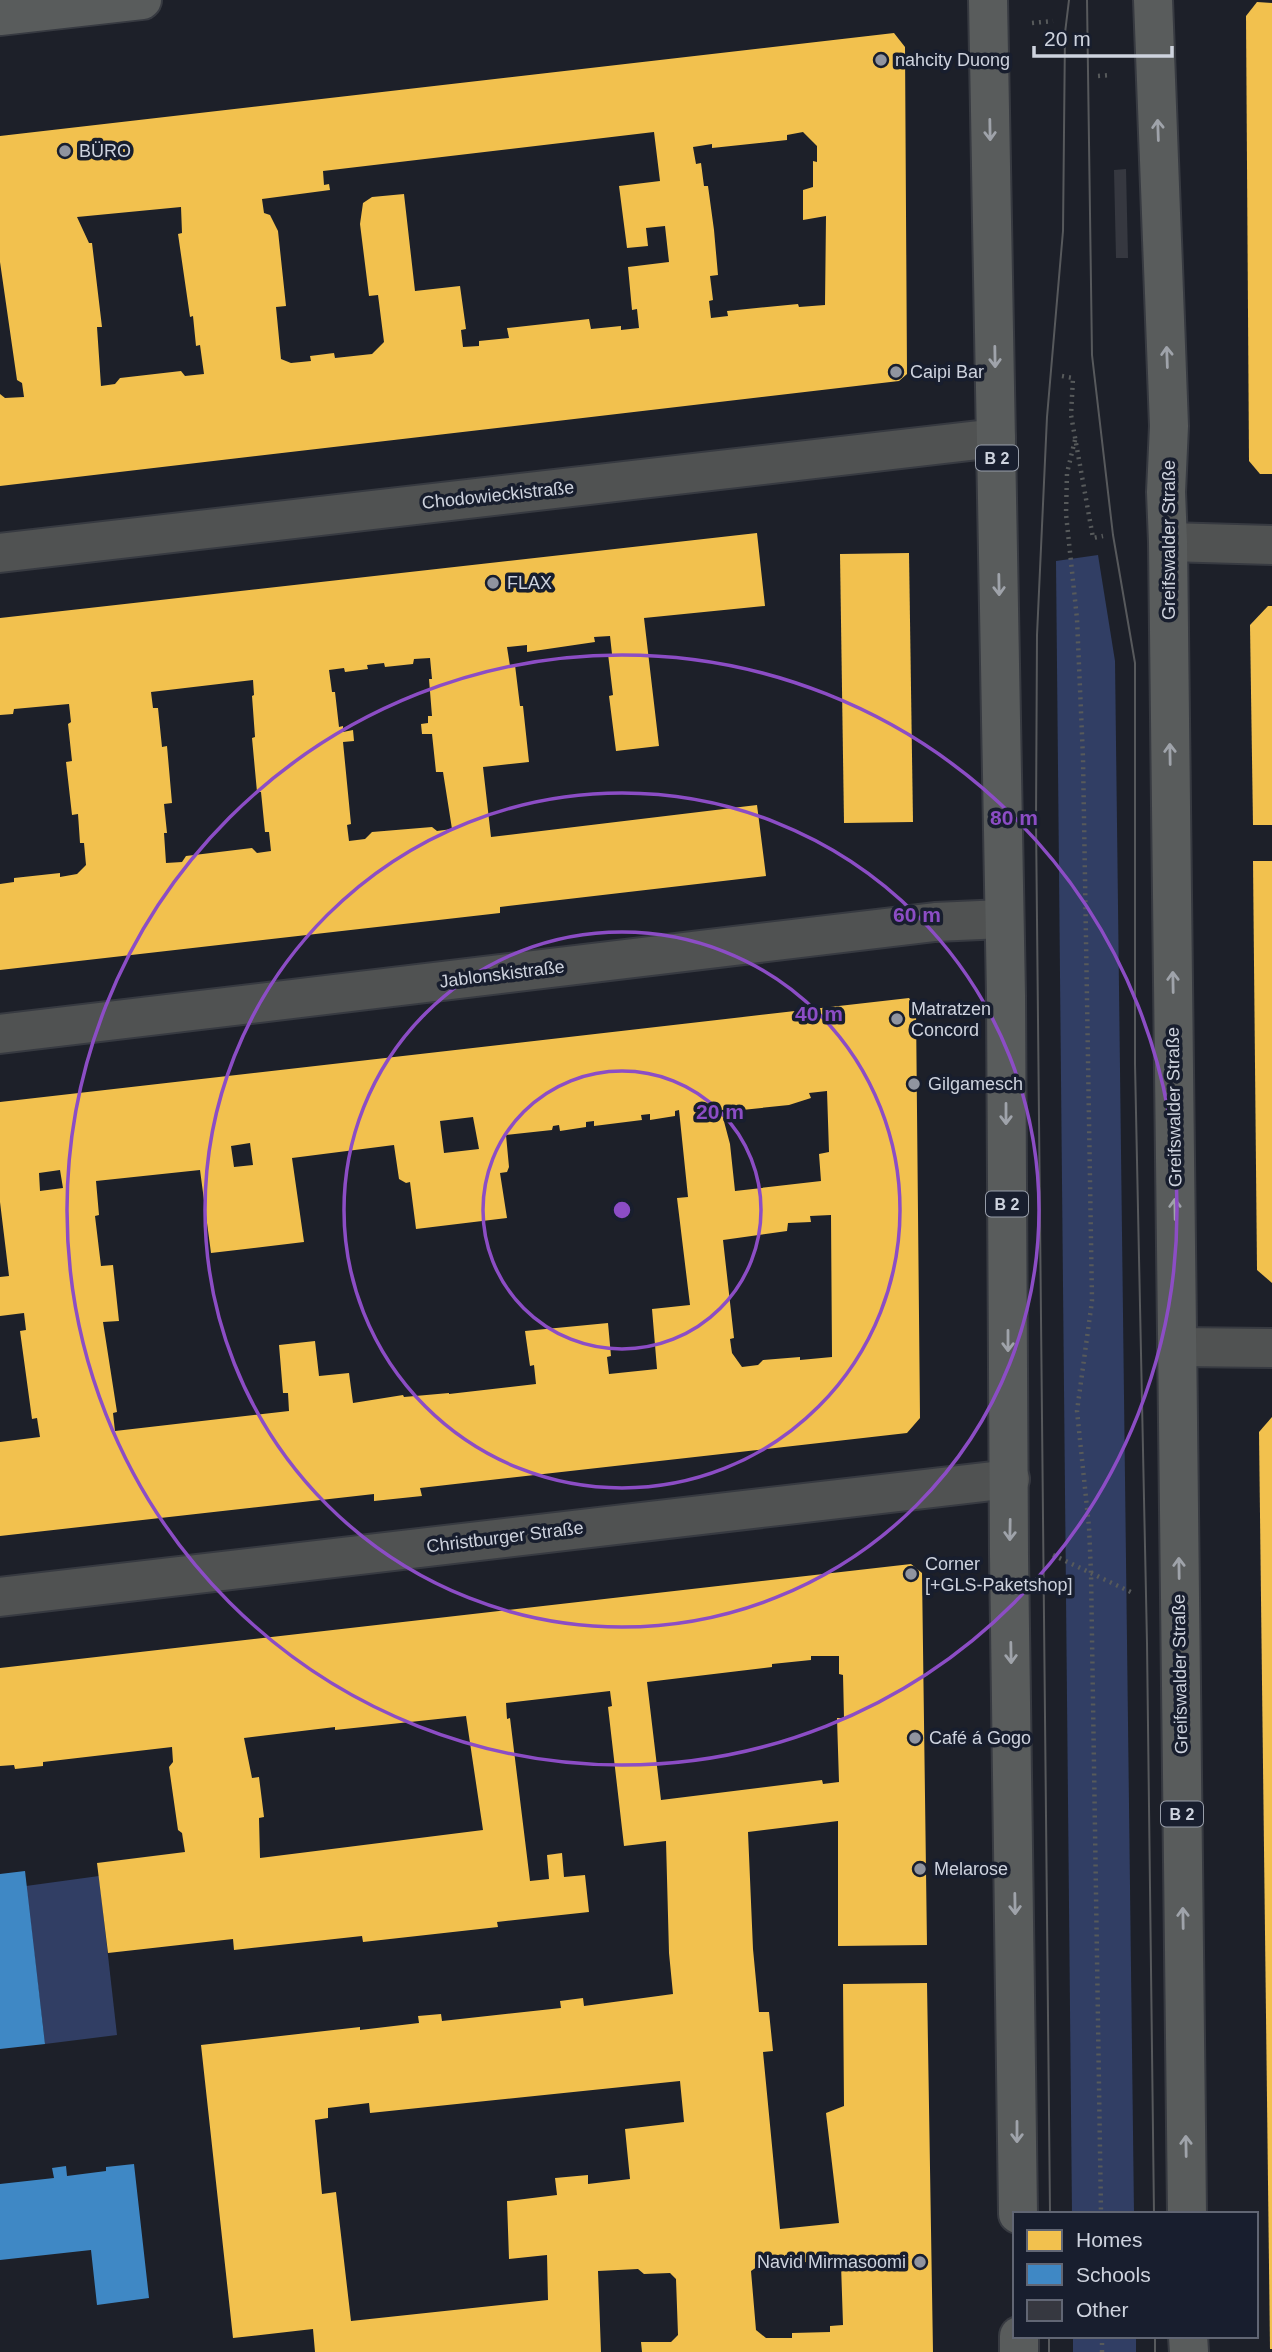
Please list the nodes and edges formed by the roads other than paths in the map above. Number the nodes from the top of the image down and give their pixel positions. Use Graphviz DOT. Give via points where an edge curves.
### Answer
graph roads {
  1 [pos="142,0"];
  2 [pos="988,0"];
  3 [pos="1153,0"];
  4 [pos="0,16"];
  5 [pos="996,438"];
  6 [pos="1168,542"];
  7 [pos="1272,545"];
  8 [pos="0,553"];
  9 [pos="1003,919"];
  10 [pos="0,1034"];
  11 [pos="1177,1347"];
  12 [pos="1272,1348"];
  13 [pos="1010,1479"];
  14 [pos="0,1597"];
  15 [pos="1018,2212"];
  16 [pos="1187,2212"];
  1 -- 4 [label="main road"];
  2 -- 5 [label="main road, B 2, one-way"];
  6 -- 3 [label="main road, Greifswalder Straße / B 2, one-way" via="1169,426"];
  5 -- 8 [label="street, Chodowieckistraße"];
  5 -- 9 [label="main road, B 2, one-way"];
  6 -- 7 [label="street"];
  11 -- 6 [label="main road, Greifswalder Straße / B 2, one-way"];
  9 -- 10 [label="street, Jablonskistraße" via="926,923"];
  9 -- 13 [label="main road, B 2, one-way"];
  11 -- 12 [label="street"];
  16 -- 11 [label="main road, Greifswalder Straße / B 2, one-way"];
  13 -- 14 [label="street, Christburger Straße"];
  13 -- 15 [label="main road, B 2, one-way"];
}
